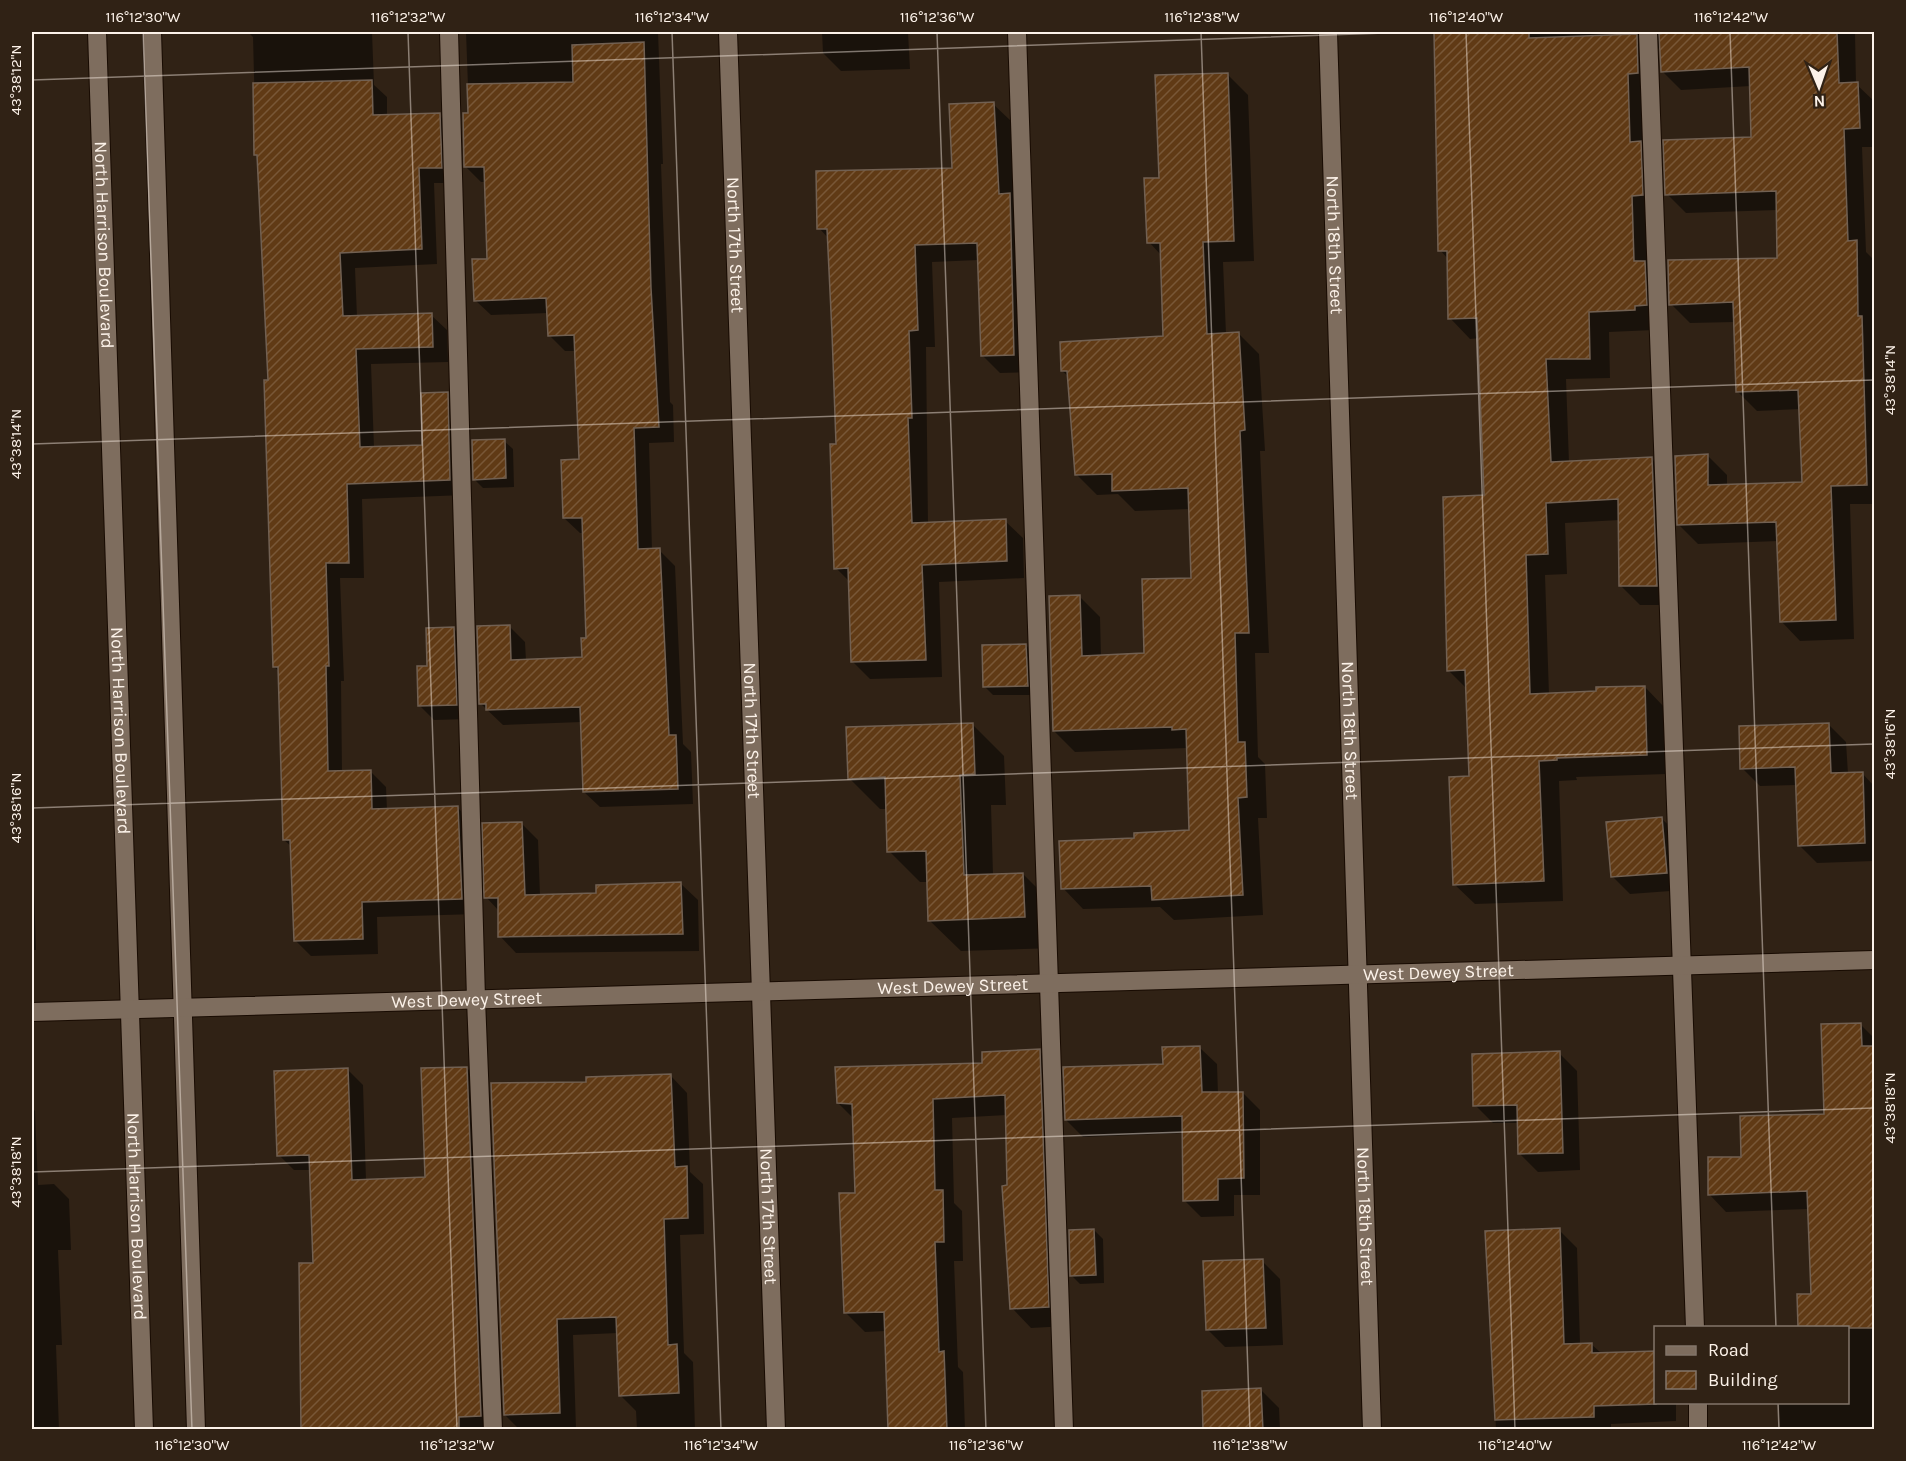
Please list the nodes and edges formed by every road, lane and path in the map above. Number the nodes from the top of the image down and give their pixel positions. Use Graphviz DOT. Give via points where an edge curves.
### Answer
graph roads {
  1 [pos="97,32"];
  2 [pos="152,32"];
  3 [pos="449,32"];
  4 [pos="728,32"];
  5 [pos="1017,32"];
  6 [pos="1328,32"];
  7 [pos="1648,32"];
  8 [pos="1875,960"];
  9 [pos="1683,966"];
  10 [pos="1356,975"];
  11 [pos="1049,983"];
  12 [pos="762,991"];
  13 [pos="477,999"];
  14 [pos="184,1008"];
  15 [pos="131,1010"];
  16 [pos="32,1012"];
  17 [pos="1695,1326"];
  18 [pos="1698,1404"];
  19 [pos="144,1430"];
  20 [pos="196,1430"];
  21 [pos="493,1430"];
  22 [pos="776,1430"];
  23 [pos="1064,1430"];
  24 [pos="1372,1430"];
  25 [pos="1698,1430"];
  1 -- 15 [label="street, North Harrison Boulevard"];
  2 -- 14 [label="street"];
  3 -- 13 [label="street"];
  4 -- 12 [label="street, North 17th Street"];
  5 -- 11 [label="street"];
  6 -- 10 [label="street, North 18th Street"];
  7 -- 9 [label="street"];
  8 -- 9 [label="street, West Dewey Street"];
  9 -- 10 [label="street, West Dewey Street"];
  9 -- 17 [label="street"];
  10 -- 11 [label="street, West Dewey Street"];
  10 -- 24 [label="street, North 18th Street"];
  11 -- 12 [label="street, West Dewey Street"];
  11 -- 23 [label="street"];
  12 -- 13 [label="street, West Dewey Street"];
  12 -- 22 [label="street, North 17th Street"];
  13 -- 14 [label="street, West Dewey Street"];
  13 -- 21 [label="street"];
  14 -- 15 [label="street, West Dewey Street"];
  14 -- 20 [label="street"];
  15 -- 16 [label="street, West Dewey Street"];
  15 -- 19 [label="street, North Harrison Boulevard"];
  18 -- 25 [label="street"];
}
